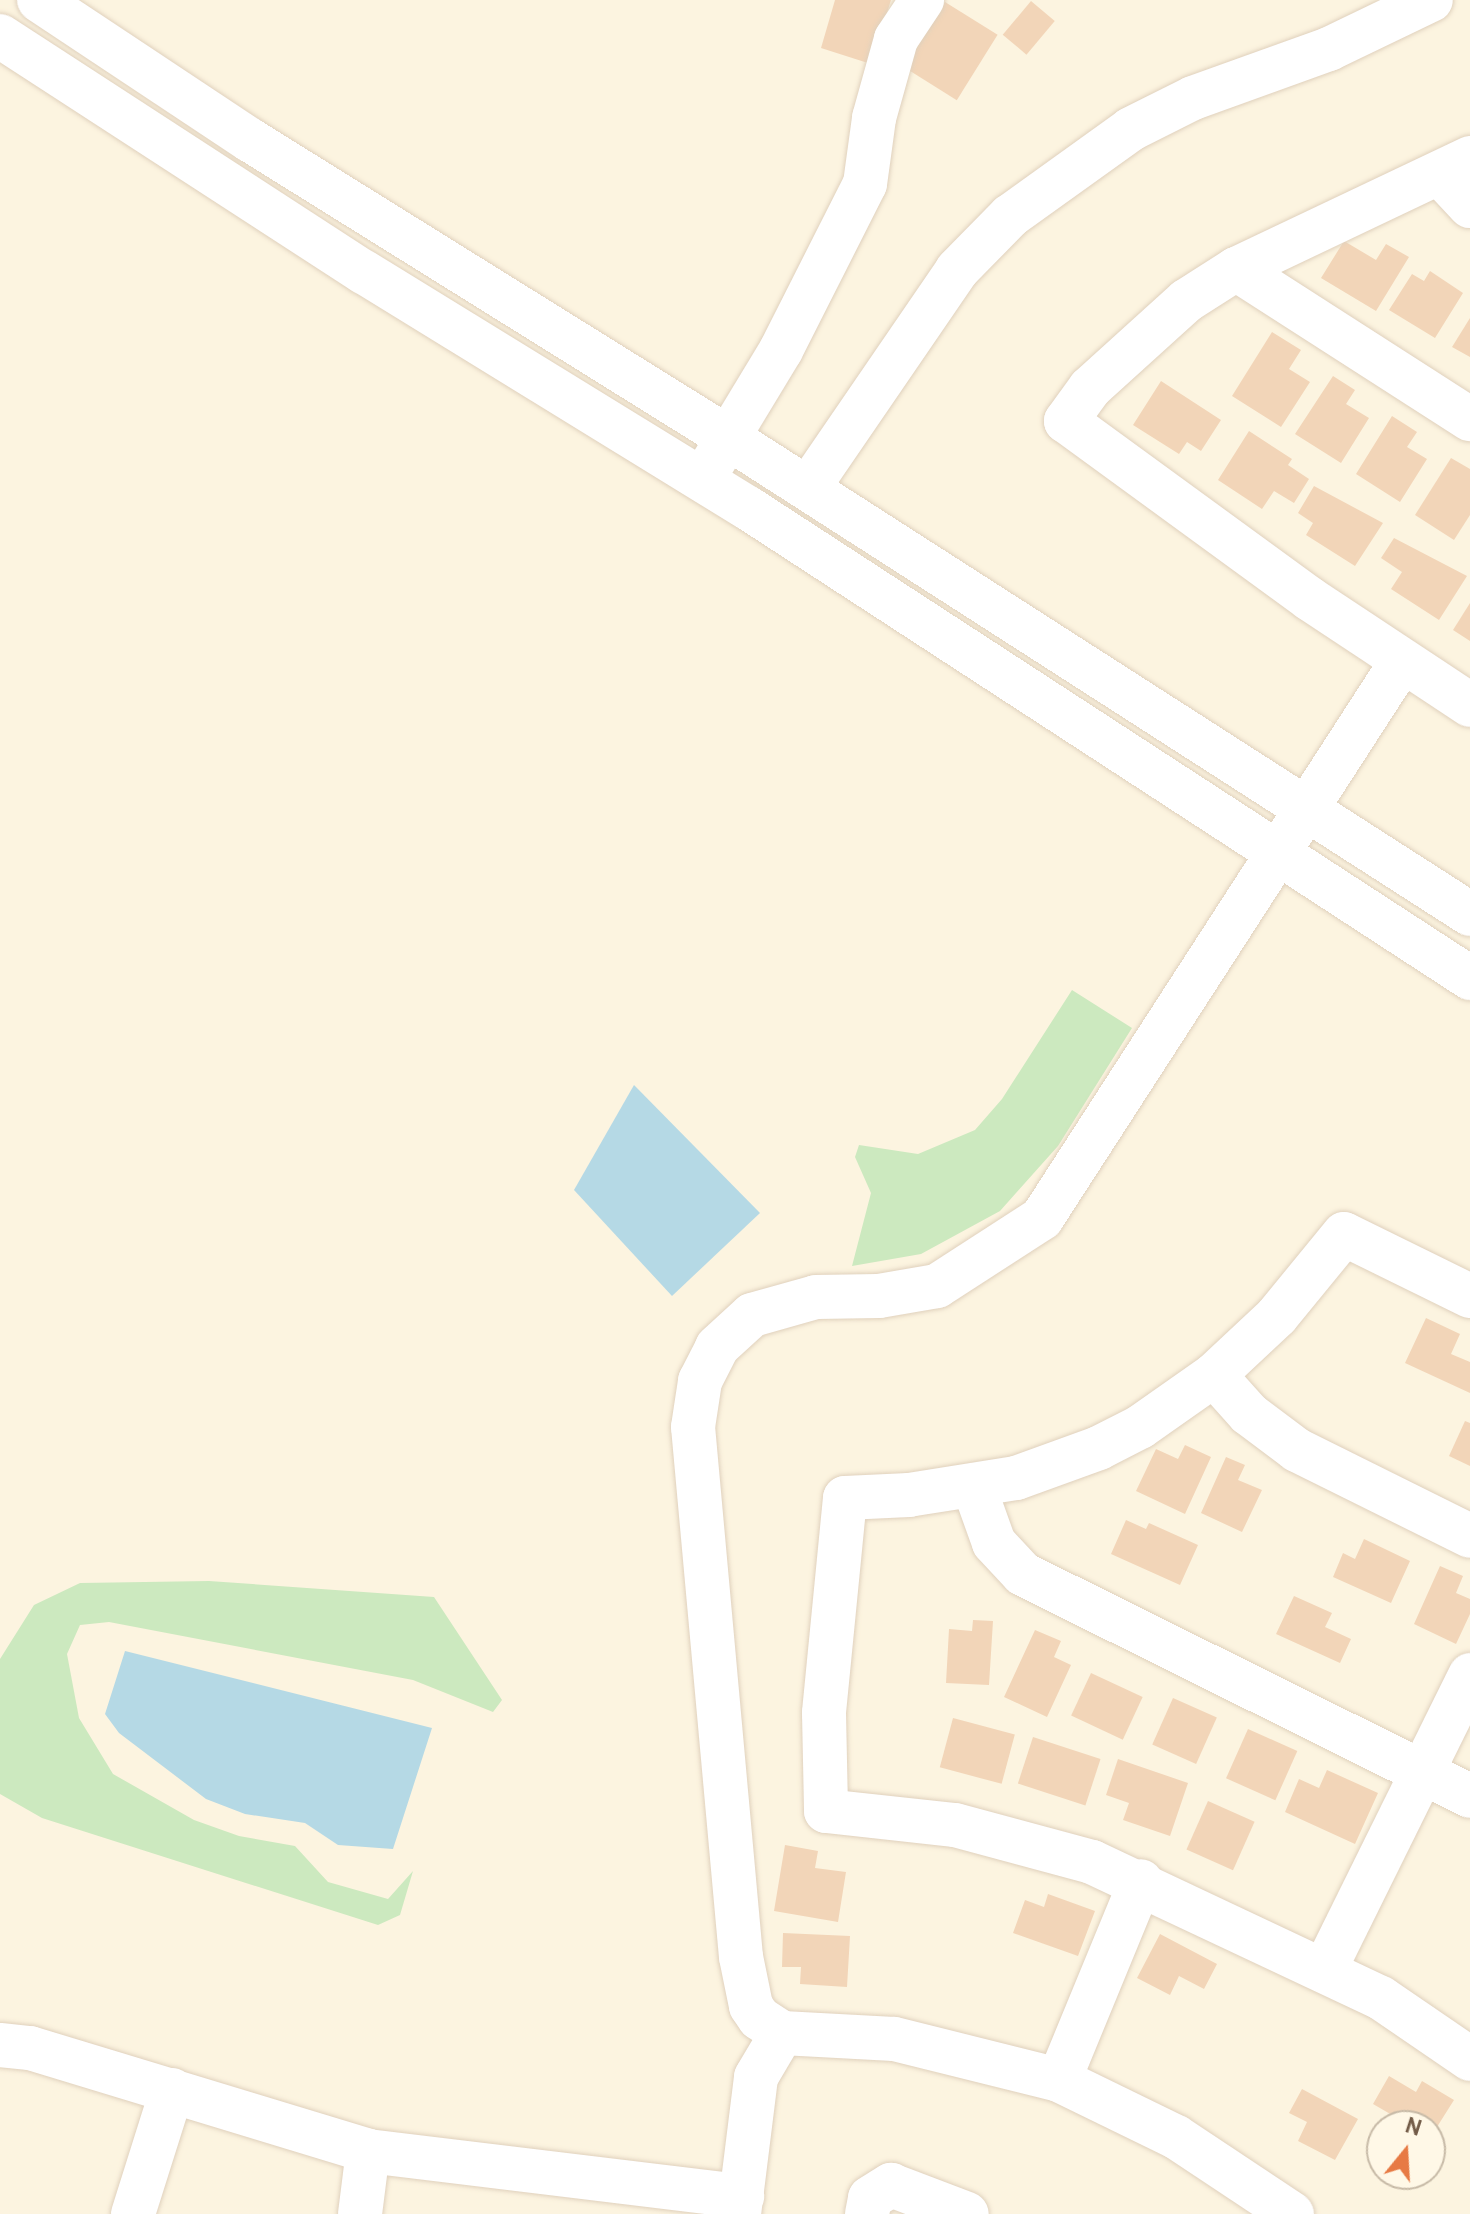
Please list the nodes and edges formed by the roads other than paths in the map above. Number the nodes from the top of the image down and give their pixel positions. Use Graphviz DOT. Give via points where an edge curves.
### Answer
graph roads {
  1 [pos="39,0"];
  2 [pos="922,0"];
  3 [pos="1431,0"];
  4 [pos="0,36"];
  5 [pos="1455,166"];
  6 [pos="1470,206"];
  7 [pos="1236,269"];
  8 [pos="1470,419"];
  9 [pos="727,437"];
  10 [pos="703,479"];
  11 [pos="808,488"];
  12 [pos="1402,661"];
  13 [pos="1470,705"];
  14 [pos="1306,807"];
  15 [pos="1277,853"];
  16 [pos="1470,914"];
  17 [pos="1470,978"];
  18 [pos="1470,1296"];
  19 [pos="1214,1375"];
  20 [pos="974,1487"];
  21 [pos="1470,1536"];
  22 [pos="1470,1675"];
  23 [pos="1424,1772"];
  24 [pos="1470,1796"];
  25 [pos="1141,1881"];
  26 [pos="1325,1969"];
  27 [pos="782,2033"];
  28 [pos="0,2045"];
  29 [pos="1470,2059"];
  30 [pos="1059,2080"];
  31 [pos="172,2090"];
  32 [pos="368,2151"];
  33 [pos="741,2205"];
  34 [pos="133,2214"];
  35 [pos="360,2214"];
  36 [pos="867,2214"];
  37 [pos="967,2214"];
  38 [pos="1292,2214"];
  1 -- 9 [label="street" via="250,140"];
  2 -- 9 [label="street" via="896,39 874,118 865,184 781,350"];
  3 -- 11 [label="street" via="1329,49 1193,98 1144,123 1022,206 957,270"];
  4 -- 10 [label="street" via="364,272"];
  5 -- 6 [label="street"];
  5 -- 7 [label="street"];
  7 -- 8 [label="street"];
  7 -- 12 [label="street" via="1175,311 1090,388 1066,421"];
  9 -- 10 [label="street"];
  9 -- 11 [label="street"];
  10 -- 15 [label="street"];
  11 -- 14 [label="street"];
  12 -- 13 [label="street"];
  12 -- 14 [label="street"];
  14 -- 15 [label="street"];
  14 -- 16 [label="street"];
  15 -- 17 [label="street"];
  15 -- 27 [label="street" via="1042,1218 937,1286 879,1296 816,1297 752,1315 717,1347 700,1381 693,1463 741,1957 751,2006 769,2027"];
  18 -- 19 [label="street" via="1344,1234 1277,1316"];
  19 -- 20 [label="street" via="1140,1427 1099,1448"];
  19 -- 21 [label="street" via="1249,1414 1297,1450"];
  20 -- 23 [label="street" via="994,1543 1023,1574"];
  20 -- 25 [label="street" via="845,1498 824,1713 826,1811 969,1828 1038,1844"];
  22 -- 23 [label="street"];
  23 -- 24 [label="street"];
  23 -- 26 [label="street"];
  25 -- 26 [label="street"];
  25 -- 30 [label="street"];
  26 -- 29 [label="street" via="1381,1998"];
  27 -- 30 [label="street" via="894,2039 1018,2065"];
  27 -- 33 [label="street" via="756,2077"];
  28 -- 31 [label="street" via="16,2044"];
  30 -- 38 [label="street" via="1176,2137"];
  31 -- 32 [label="street"];
  31 -- 34 [label="street"];
  32 -- 33 [label="street"];
  32 -- 35 [label="street"];
  36 -- 37 [label="street" via="870,2198 891,2185"];
}
